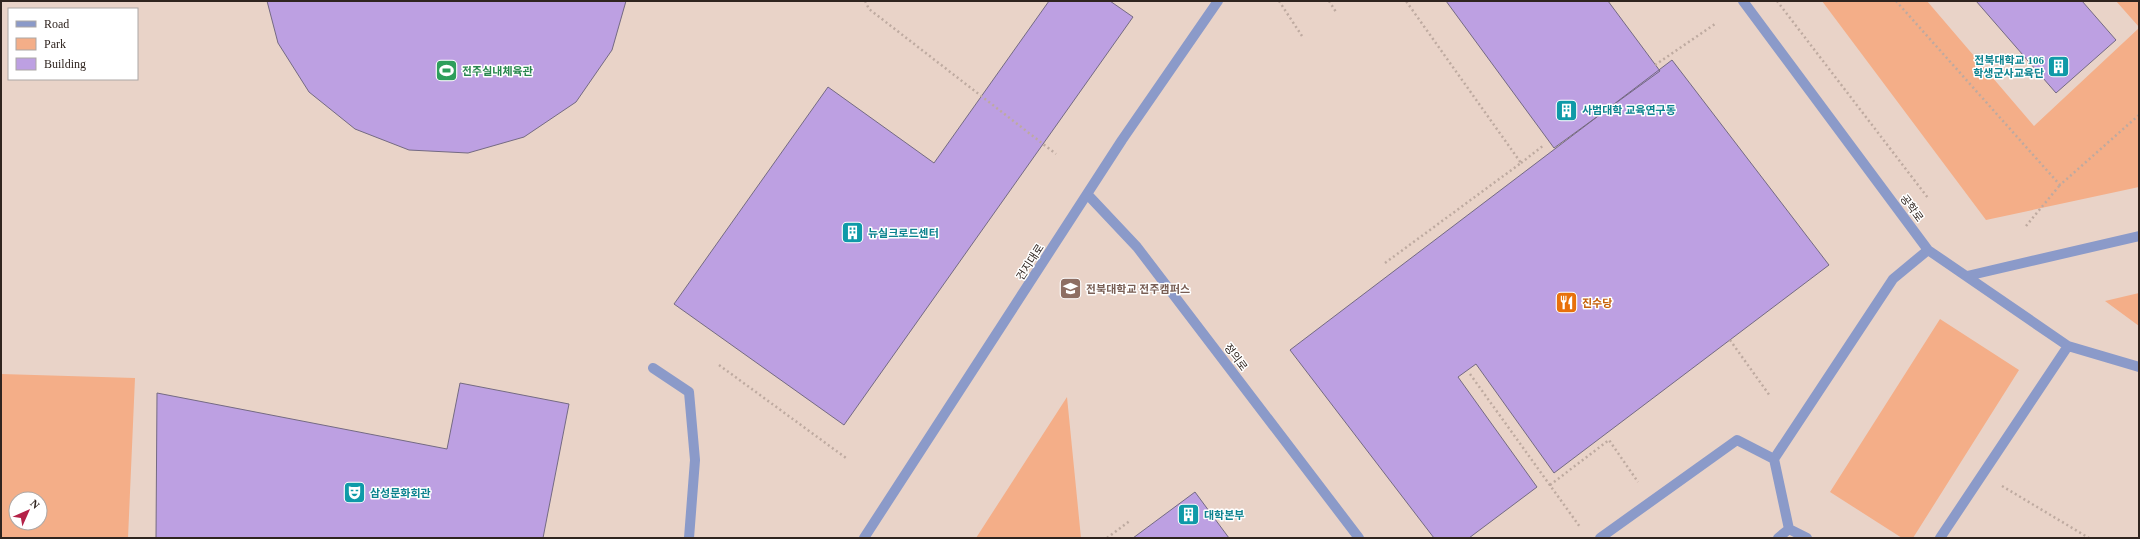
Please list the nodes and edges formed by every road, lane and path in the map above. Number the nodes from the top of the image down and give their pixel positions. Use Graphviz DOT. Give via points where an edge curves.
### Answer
graph roads {
  1 [pos="865,1"];
  2 [pos="1218,1"];
  3 [pos="1279,1"];
  4 [pos="1329,1"];
  5 [pos="1406,1"];
  6 [pos="1743,1"];
  7 [pos="1777,1"];
  8 [pos="1896,1"];
  9 [pos="1336,12"];
  10 [pos="1715,24"];
  11 [pos="1302,36"];
  12 [pos="1655,65"];
  13 [pos="2139,115"];
  14 [pos="1544,145"];
  15 [pos="1056,154"];
  16 [pos="1521,163"];
  17 [pos="2060,184"];
  18 [pos="1088,195"];
  19 [pos="1928,198"];
  20 [pos="2026,226"];
  21 [pos="2139,236"];
  22 [pos="1928,250"];
  23 [pos="1385,263"];
  24 [pos="1966,276"];
  25 [pos="1730,340"];
  26 [pos="2068,346"];
  27 [pos="719,365"];
  28 [pos="2139,366"];
  29 [pos="653,368"];
  30 [pos="1470,374"];
  31 [pos="1770,396"];
  32 [pos="846,458"];
  33 [pos="1774,459"];
  34 [pos="1981,474"];
  35 [pos="1550,485"];
  36 [pos="1641,486"];
  37 [pos="1131,520"];
  38 [pos="1790,528"];
  39 [pos="1581,529"];
  40 [pos="689,538"];
  41 [pos="864,538"];
  42 [pos="1107,538"];
  43 [pos="1359,538"];
  44 [pos="1600,538"];
  45 [pos="1778,538"];
  46 [pos="1807,538"];
  47 [pos="1940,538"];
  48 [pos="2089,538"];
  1 -- 15 [label="path" via="869,8"];
  2 -- 18 [label="lane, 건지대로" via="1122,140"];
  3 -- 11 [label="path"];
  4 -- 9 [label="path"];
  5 -- 16 [label="path"];
  6 -- 22 [label="lane, 공학로"];
  7 -- 19 [label="path"];
  8 -- 17 [label="path"];
  10 -- 12 [label="path"];
  13 -- 17 [label="path"];
  14 -- 16 [label="path"];
  16 -- 23 [label="path"];
  17 -- 20 [label="path"];
  18 -- 41 [label="lane, 건지대로"];
  18 -- 43 [label="lane, 정의로" via="1137,247"];
  21 -- 24 [label="lane"];
  22 -- 24 [label="lane, 공학로"];
  22 -- 33 [label="lane" via="1893,279"];
  24 -- 26 [label="lane, 공학로"];
  25 -- 31 [label="path"];
  26 -- 28 [label="lane, 공학로"];
  26 -- 34 [label="lane"];
  27 -- 32 [label="path"];
  29 -- 40 [label="lane" via="689,392 695,460"];
  30 -- 35 [label="path"];
  33 -- 38 [label="lane"];
  33 -- 44 [label="lane" via="1737,440"];
  34 -- 47 [label="lane"];
  34 -- 48 [label="path"];
  35 -- 36 [label="path" via="1609,440"];
  35 -- 39 [label="path"];
  37 -- 42 [label="path"];
  38 -- 45 [label="lane"];
  38 -- 46 [label="lane"];
}
